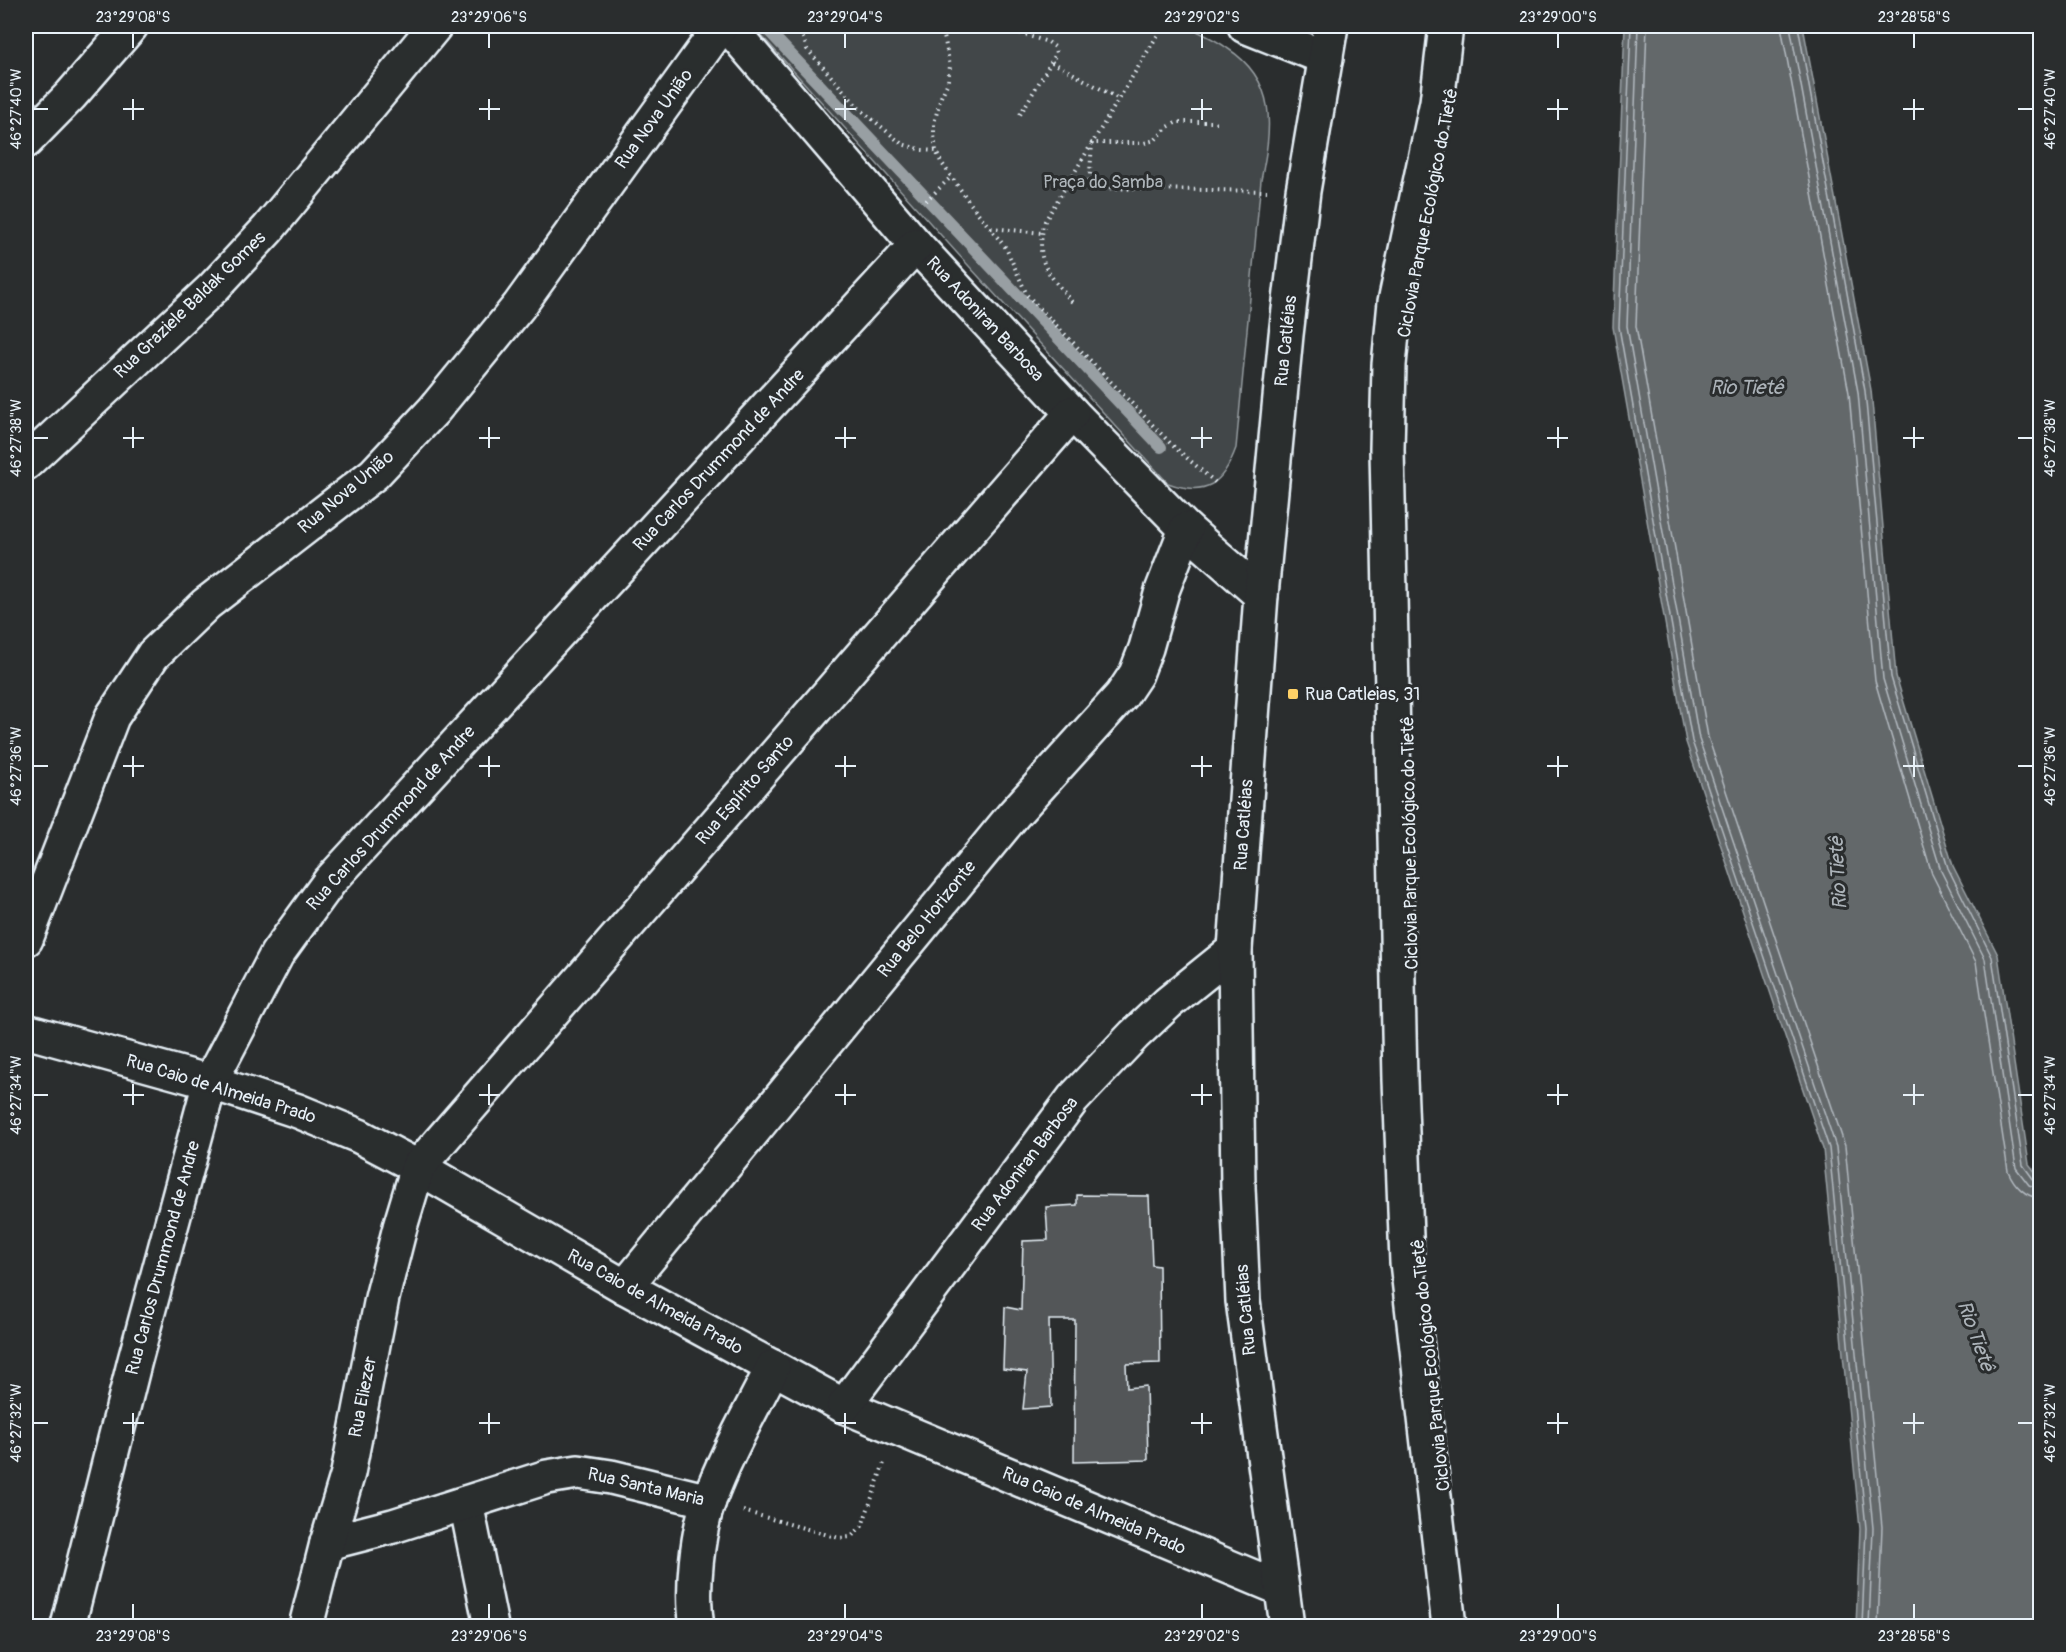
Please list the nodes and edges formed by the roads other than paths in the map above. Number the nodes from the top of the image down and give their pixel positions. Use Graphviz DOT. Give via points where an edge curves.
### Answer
graph roads {
  1 [pos="131,26"];
  2 [pos="435,26"];
  3 [pos="721,26"];
  4 [pos="728,26"];
  5 [pos="1245,26"];
  6 [pos="1331,26"];
  7 [pos="1446,26"];
  8 [pos="1326,58"];
  9 [pos="26,141"];
  10 [pos="916,245"];
  11 [pos="1072,413"];
  12 [pos="26,463"];
  13 [pos="1186,529"];
  14 [pos="1260,595"];
  15 [pos="26,939"];
  16 [pos="1235,949"];
  17 [pos="26,1031"];
  18 [pos="210,1082"];
  19 [pos="418,1167"];
  20 [pos="625,1287"];
  21 [pos="773,1367"];
  22 [pos="844,1406"];
  23 [pos="709,1501"];
  24 [pos="466,1503"];
  25 [pos="327,1543"];
  26 [pos="1282,1589"];
  27 [pos="68,1626"];
  28 [pos="306,1626"];
  29 [pos="491,1626"];
  30 [pos="697,1626"];
  31 [pos="1287,1626"];
  32 [pos="1449,1626"];
  1 -- 9 [label="street"];
  2 -- 12 [label="street, Rua Graziele Baldak Gomes" via="229,271"];
  3 -- 15 [label="street, Rua Nova União" via="519,306 434,410 374,474 206,604 153,655 112,717"];
  4 -- 10 [label="street, Rua Adoniran Barbosa"];
  5 -- 8 [label="street"];
  6 -- 8 [label="street, Rua Catléias"];
  7 -- 32 [label="street" via="1437,102 1395,302 1387,449 1399,1068 1407,1262"];
  8 -- 14 [label="street, Rua Catléias" via="1286,335"];
  10 -- 11 [label="street, Rua Adoniran Barbosa"];
  10 -- 18 [label="street, Rua Carlos Drummond de Andre" via="330,881 277,954"];
  11 -- 13 [label="street, Rua Adoniran Barbosa"];
  11 -- 19 [label="street, Rua Espírito Santo"];
  13 -- 14 [label="street, Rua Adoniran Barbosa"];
  13 -- 20 [label="street, Rua Belo Horizonte" via="1136,674 1122,695 1014,814"];
  14 -- 16 [label="street, Rua Catléias"];
  16 -- 22 [label="street, Rua Adoniran Barbosa" via="1150,1019 1073,1099"];
  16 -- 26 [label="street, Rua Catléias" via="1243,1301"];
  17 -- 18 [label="street, Rua Caio de Almeida Prado"];
  18 -- 19 [label="street, Rua Caio de Almeida Prado" via="298,1111"];
  18 -- 27 [label="street, Rua Carlos Drummond de Andre"];
  19 -- 20 [label="street, Rua Caio de Almeida Prado"];
  19 -- 25 [label="street, Rua Eliezer" via="382,1299 348,1473"];
  20 -- 21 [label="street, Rua Caio de Almeida Prado"];
  21 -- 22 [label="street, Rua Caio de Almeida Prado"];
  21 -- 23 [label="street"];
  22 -- 26 [label="street, Rua Caio de Almeida Prado"];
  23 -- 24 [label="street, Rua Santa Maria" via="578,1472 547,1477"];
  23 -- 30 [label="street" via="695,1578"];
  24 -- 25 [label="street, Rua Santa Maria"];
  24 -- 29 [label="street"];
  25 -- 28 [label="street, Rua Eliezer"];
  26 -- 31 [label="street, Rua Catléias"];
}
